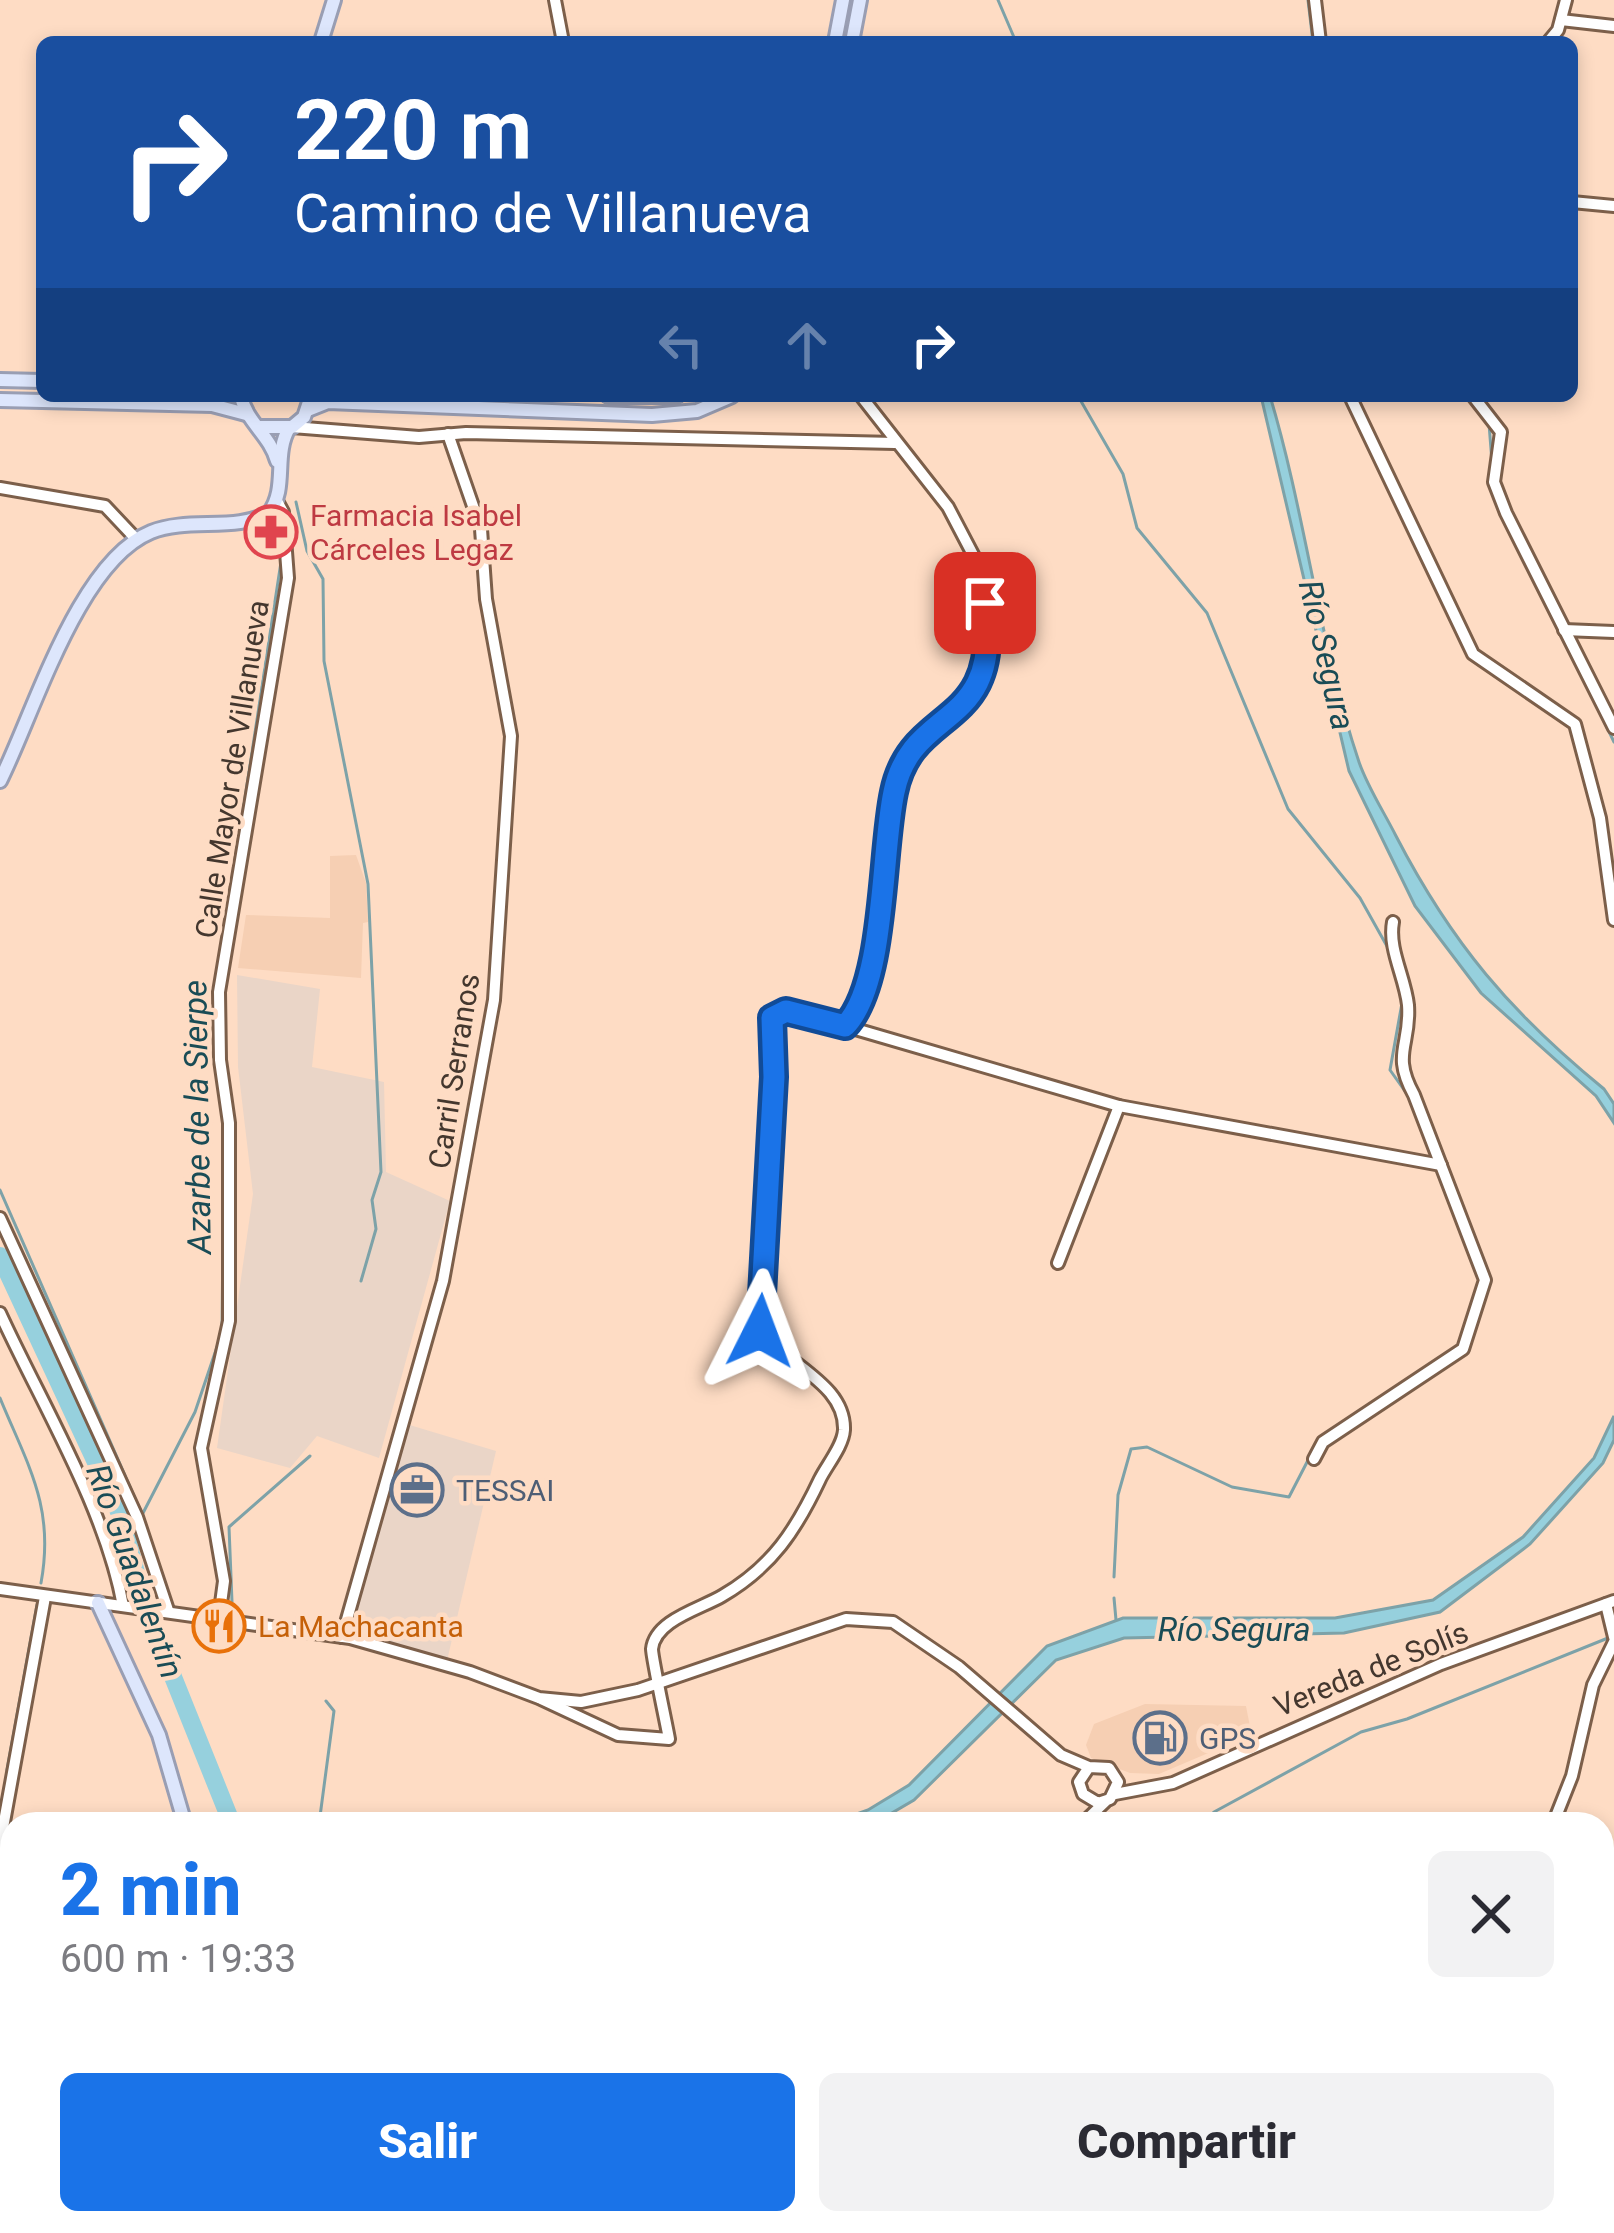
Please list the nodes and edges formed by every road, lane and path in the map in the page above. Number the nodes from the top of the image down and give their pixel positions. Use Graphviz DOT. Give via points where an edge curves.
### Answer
graph roads {
  1 [pos="334,0"];
  2 [pos="555,0"];
  3 [pos="843,0"];
  4 [pos="860,0"];
  5 [pos="1315,0"];
  6 [pos="1567,0"];
  7 [pos="1561,20"];
  8 [pos="1614,26"];
  9 [pos="323,36"];
  10 [pos="562,36"];
  11 [pos="836,36"];
  12 [pos="853,36"];
  13 [pos="1319,36"];
  14 [pos="1551,36"];
  15 [pos="1578,203"];
  16 [pos="1614,206"];
  17 [pos="0,380"];
  18 [pos="36,380"];
  19 [pos="0,400"];
  20 [pos="36,401"];
  21 [pos="85,402"];
  22 [pos="244,402"];
  23 [pos="337,402"];
  24 [pos="718,402"];
  25 [pos="865,402"];
  26 [pos="1353,402"];
  27 [pos="1477,402"];
  28 [pos="309,403"];
  29 [pos="247,414"];
  30 [pos="259,426"];
  31 [pos="291,428"];
  32 [pos="448,434"];
  33 [pos="895,443"];
  34 [pos="279,468"];
  35 [pos="0,488"];
  36 [pos="277,501"];
  37 [pos="136,540"];
  38 [pos="1564,630"];
  39 [pos="1614,632"];
  40 [pos="1614,728"];
  41 [pos="0,781"];
  42 [pos="1614,812"];
  43 [pos="1600,818"];
  44 [pos="1614,920"];
  45 [pos="1393,922"];
  46 [pos="845,1026"];
  47 [pos="1119,1106"];
  48 [pos="1441,1166"];
  49 [pos="0,1218"];
  50 [pos="1058,1263"];
  51 [pos="0,1313"];
  52 [pos="1314,1459"];
  53 [pos="0,1589"];
  54 [pos="45,1597"];
  55 [pos="1610,1602"];
  56 [pos="98,1604"];
  57 [pos="123,1606"];
  58 [pos="168,1610"];
  59 [pos="219,1618"];
  60 [pos="341,1637"];
  61 [pos="1614,1640"];
  62 [pos="661,1679"];
  63 [pos="542,1699"];
  64 [pos="1061,1755"];
  65 [pos="1089,1767"];
  66 [pos="1116,1776"];
  67 [pos="1079,1782"];
  68 [pos="1148,1784"];
  69 [pos="1110,1798"];
  70 [pos="1087,1799"];
  71 [pos="6,1812"];
  72 [pos="181,1812"];
  73 [pos="1083,1812"];
  74 [pos="1094,1812"];
  75 [pos="1558,1812"];
  1 -- 9 [label="main road"];
  2 -- 10 [label="street"];
  3 -- 11 [label="main road"];
  4 -- 12 [label="main road"];
  5 -- 13 [label="street"];
  6 -- 7 [label="street"];
  7 -- 8 [label="street"];
  7 -- 14 [label="street"];
  15 -- 16 [label="street"];
  17 -- 18 [label="main road"];
  19 -- 20 [label="main road"];
  21 -- 29 [label="main road" via="212,405"];
  22 -- 29 [label="main road"];
  23 -- 24 [label="main road" via="652,416"];
  25 -- 33 [label="street"];
  26 -- 43 [label="street" via="1473,654 1575,724"];
  27 -- 38 [label="street" via="1501,432 1495,482"];
  28 -- 31 [label="main road"];
  29 -- 30 [label="main road"];
  30 -- 31 [label="main road"];
  30 -- 34 [label="main road"];
  31 -- 32 [label="street"];
  31 -- 34 [label="main road"];
  32 -- 33 [label="street"];
  32 -- 60 [label="street, Carril Serranos" via="481,529 511,736 494,1000 443,1281"];
  33 -- 46 [label="street" via="948,507 980,568 989,638 979,688 927,736 894,788 861,1010"];
  34 -- 36 [label="main road"];
  35 -- 37 [label="street" via="105,506"];
  36 -- 37 [label="main road" via="258,518 176,524"];
  36 -- 59 [label="street, Calle Mayor de Villanueva" via="288,578 219,992 229,1123 229,1321 201,1448 224,1581"];
  37 -- 41 [label="main road" via="74,620"];
  38 -- 39 [label="street"];
  38 -- 40 [label="street"];
  42 -- 43 [label="street"];
  43 -- 44 [label="street"];
  45 -- 48 [label="street" via="1408,1009 1398,1067"];
  46 -- 47 [label="street"];
  46 -- 62 [label="street" via="786,1011 769,1028 774,1077 758,1317 766,1337 808,1370 839,1410 844,1429 808,1508 772,1560 658,1635 652,1652"];
  47 -- 48 [label="street"];
  47 -- 50 [label="street"];
  48 -- 52 [label="street" via="1485,1280 1463,1349 1323,1442"];
  49 -- 58 [label="street" via="137,1517"];
  51 -- 57 [label="street" via="85,1496"];
  53 -- 54 [label="street"];
  54 -- 56 [label="street"];
  54 -- 71 [label="street"];
  55 -- 61 [label="street"];
  55 -- 68 [label="street, Vereda de Solís" via="1320,1714 1173,1783"];
  56 -- 57 [label="street"];
  56 -- 72 [label="main road" via="159,1736"];
  57 -- 58 [label="street"];
  58 -- 59 [label="street"];
  59 -- 60 [label="street"];
  60 -- 63 [label="street"];
  61 -- 75 [label="street"];
  62 -- 63 [label="street" via="581,1702"];
  62 -- 63 [label="street" via="668,1739 618,1735"];
  62 -- 64 [label="street" via="846,1619 893,1622"];
  64 -- 65 [label="street"];
  64 -- 67 [label="street"];
  65 -- 66 [label="street" via="1103,1765"];
  65 -- 67 [label="street"];
  66 -- 68 [label="street, Vereda de Solís"];
  66 -- 69 [label="street"];
  67 -- 70 [label="street"];
  68 -- 69 [label="street, Vereda de Solís"];
  69 -- 70 [label="street"];
  69 -- 74 [label="street"];
  70 -- 73 [label="street"];
}
